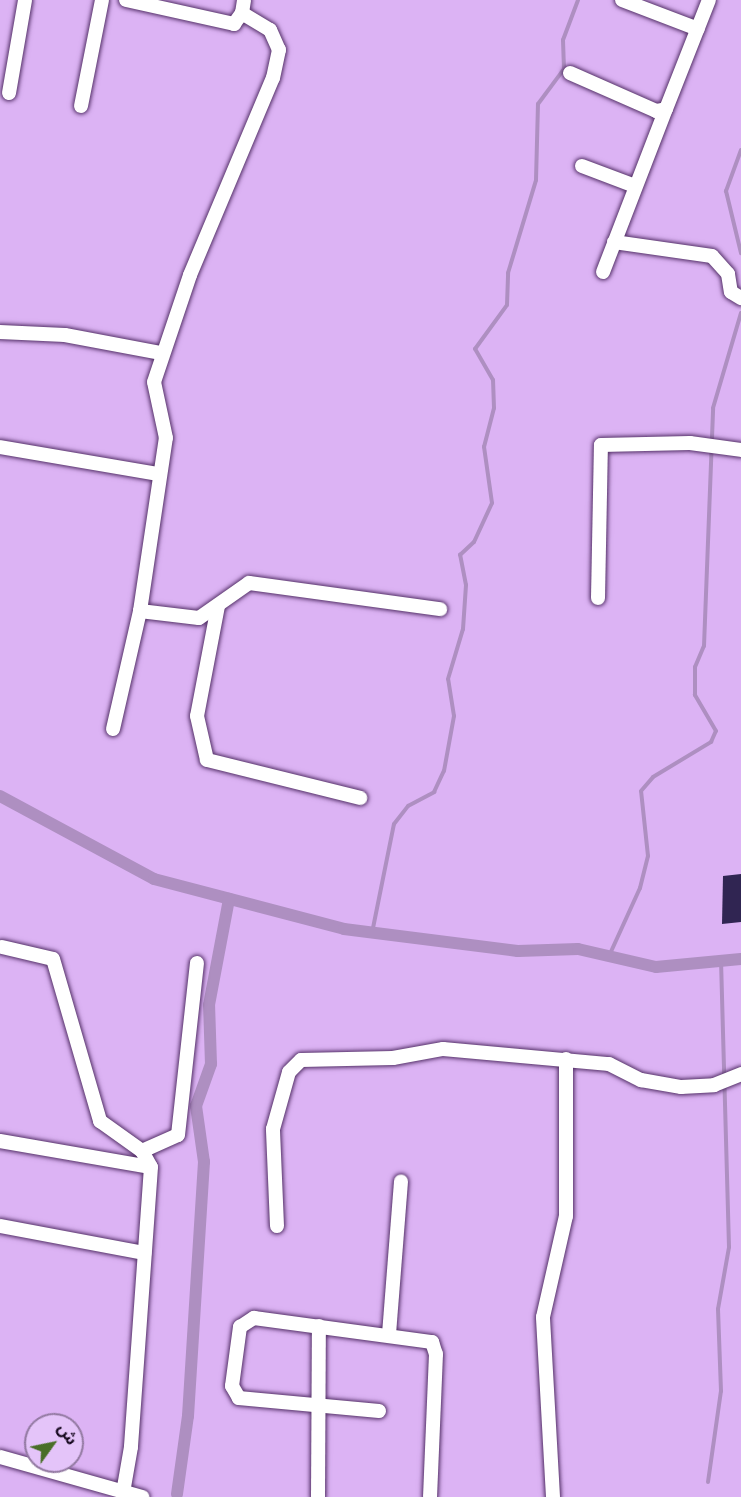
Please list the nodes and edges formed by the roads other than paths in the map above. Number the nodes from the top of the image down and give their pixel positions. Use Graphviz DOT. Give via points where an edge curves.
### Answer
graph roads {
  1 [pos="26,0"];
  2 [pos="102,0"];
  3 [pos="126,0"];
  4 [pos="622,0"];
  5 [pos="709,0"];
  6 [pos="243,6"];
  7 [pos="698,29"];
  8 [pos="570,73"];
  9 [pos="9,93"];
  10 [pos="81,106"];
  11 [pos="666,109"];
  12 [pos="582,166"];
  13 [pos="635,186"];
  14 [pos="614,242"];
  15 [pos="603,272"];
  16 [pos="738,297"];
  17 [pos="0,332"];
  18 [pos="161,353"];
  19 [pos="0,447"];
  20 [pos="741,450"];
  21 [pos="158,474"];
  22 [pos="598,598"];
  23 [pos="218,606"];
  24 [pos="440,609"];
  25 [pos="140,611"];
  26 [pos="113,729"];
  27 [pos="360,798"];
  28 [pos="2,946"];
  29 [pos="197,963"];
  30 [pos="566,1059"];
  31 [pos="739,1074"];
  32 [pos="0,1141"];
  33 [pos="142,1151"];
  34 [pos="151,1167"];
  35 [pos="401,1180"];
  36 [pos="0,1226"];
  37 [pos="277,1226"];
  38 [pos="144,1253"];
  39 [pos="320,1326"];
  40 [pos="389,1334"];
  41 [pos="317,1403"];
  42 [pos="379,1411"];
  43 [pos="0,1457"];
  44 [pos="123,1492"];
  45 [pos="142,1497"];
  46 [pos="318,1497"];
  47 [pos="430,1497"];
  48 [pos="553,1497"];
  1 -- 9 [label="street"];
  2 -- 10 [label="street"];
  3 -- 6 [label="street" via="234,24"];
  4 -- 7 [label="street"];
  5 -- 7 [label="street"];
  6 -- 18 [label="street" via="270,30 279,50 273,78"];
  7 -- 11 [label="street"];
  8 -- 11 [label="street" via="656,111"];
  11 -- 13 [label="street"];
  12 -- 13 [label="street"];
  13 -- 14 [label="street"];
  14 -- 15 [label="street"];
  14 -- 16 [label="street" via="712,256 728,274"];
  17 -- 18 [label="street" via="65,335"];
  18 -- 21 [label="street" via="154,382 166,438"];
  19 -- 21 [label="street"];
  20 -- 22 [label="street" via="690,443 608,442 599,447"];
  21 -- 25 [label="street"];
  23 -- 24 [label="street" via="249,583"];
  23 -- 25 [label="street" via="199,618"];
  23 -- 27 [label="street" via="197,716 207,760"];
  25 -- 26 [label="street"];
  28 -- 33 [label="street" via="53,959 100,1121"];
  29 -- 33 [label="street" via="178,1135"];
  30 -- 31 [label="street" via="609,1064 651,1082 714,1084"];
  30 -- 37 [label="street" via="511,1059 443,1049 393,1058 301,1060 288,1072 273,1129"];
  30 -- 48 [label="street" via="566,1216 543,1317"];
  32 -- 34 [label="street"];
  33 -- 34 [label="street"];
  34 -- 38 [label="street"];
  35 -- 40 [label="street"];
  36 -- 38 [label="street"];
  38 -- 44 [label="street" via="132,1436"];
  39 -- 40 [label="street"];
  39 -- 41 [label="street"];
  39 -- 41 [label="street" via="247,1320 236,1340 232,1386 246,1400"];
  40 -- 47 [label="street" via="427,1339 435,1348"];
  41 -- 42 [label="street"];
  41 -- 46 [label="street"];
  43 -- 44 [label="street"];
  44 -- 45 [label="street"];
}
